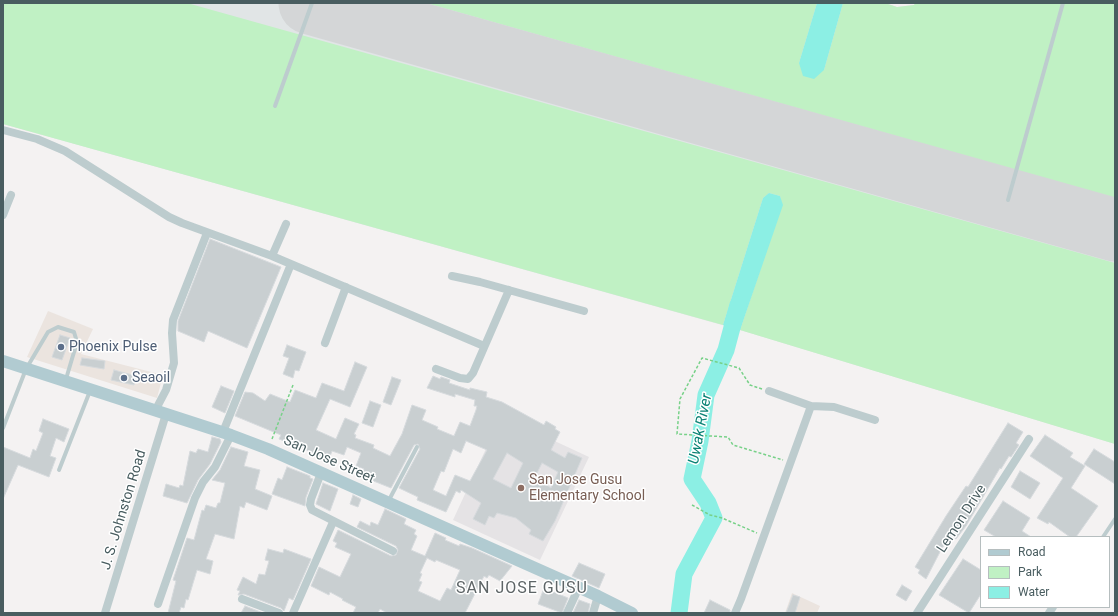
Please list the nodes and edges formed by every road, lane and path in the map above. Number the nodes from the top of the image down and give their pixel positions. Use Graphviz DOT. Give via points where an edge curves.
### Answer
graph roads {
  1 [pos="312,3"];
  2 [pos="1063,3"];
  3 [pos="275,106"];
  4 [pos="3,130"];
  5 [pos="11,195"];
  6 [pos="1008,200"];
  7 [pos="3,215"];
  8 [pos="286,224"];
  9 [pos="207,233"];
  10 [pos="272,256"];
  11 [pos="291,264"];
  12 [pos="452,276"];
  13 [pos="346,287"];
  14 [pos="509,290"];
  15 [pos="584,311"];
  16 [pos="325,343"];
  17 [pos="484,346"];
  18 [pos="3,361"];
  19 [pos="26,369"];
  20 [pos="436,369"];
  21 [pos="65,382"];
  22 [pos="293,385"];
  23 [pos="90,391"];
  24 [pos="769,391"];
  25 [pos="811,406"];
  26 [pos="161,413"];
  27 [pos="875,420"];
  28 [pos="3,428"];
  29 [pos="227,433"];
  30 [pos="1029,439"];
  31 [pos="417,447"];
  32 [pos="268,449"];
  33 [pos="790,462"];
  34 [pos="60,470"];
  35 [pos="321,473"];
  36 [pos="388,502"];
  37 [pos="692,505"];
  38 [pos="1115,519"];
  39 [pos="333,522"];
  40 [pos="764,536"];
  41 [pos="1104,536"];
  42 [pos="393,551"];
  43 [pos="579,587"];
  44 [pos="598,596"];
  45 [pos="242,598"];
  46 [pos="158,604"];
  47 [pos="105,613"];
  48 [pos="279,613"];
  49 [pos="293,613"];
  50 [pos="567,613"];
  51 [pos="593,613"];
  52 [pos="632,613"];
  53 [pos="735,613"];
  54 [pos="917,613"];
  1 -- 3 [label="lane"];
  2 -- 6 [label="lane"];
  4 -- 9 [label="street" via="37,139 65,151 170,217"];
  5 -- 7 [label="street"];
  8 -- 10 [label="street"];
  9 -- 10 [label="street"];
  9 -- 26 [label="street, J. S. Johnston Road" via="173,320 174,363"];
  10 -- 11 [label="street"];
  11 -- 13 [label="street"];
  11 -- 29 [label="street"];
  12 -- 14 [label="street"];
  13 -- 16 [label="street"];
  13 -- 17 [label="street"];
  14 -- 15 [label="street"];
  14 -- 17 [label="street"];
  17 -- 20 [label="street" via="468,379"];
  18 -- 19 [label="main road, San Jose Street"];
  19 -- 21 [label="main road, San Jose Street"];
  19 -- 21 [label="lane" via="48,332 58,327 74,332 77,342"];
  19 -- 28 [label="lane"];
  21 -- 23 [label="main road, San Jose Street"];
  22 -- 32 [label="path"];
  23 -- 26 [label="main road, San Jose Street"];
  23 -- 34 [label="lane"];
  24 -- 25 [label="street"];
  24 -- 33 [label="path" via="750,385 739,368 702,358 680,399 676,434 728,437 734,445"];
  25 -- 27 [label="street" via="834,407"];
  25 -- 33 [label="street"];
  26 -- 29 [label="main road, San Jose Street"];
  26 -- 47 [label="street, J. S. Johnston Road"];
  29 -- 32 [label="main road, San Jose Street"];
  29 -- 46 [label="street" via="215,467 194,498"];
  30 -- 54 [label="street, Lemon Drive"];
  31 -- 36 [label="lane"];
  32 -- 35 [label="main road, San Jose Street"];
  33 -- 40 [label="street"];
  35 -- 36 [label="main road, San Jose Street"];
  35 -- 39 [label="street" via="310,505 312,510"];
  36 -- 43 [label="main road, San Jose Street"];
  37 -- 40 [label="path" via="710,516 722,518"];
  38 -- 41 [label="lane"];
  39 -- 42 [label="street"];
  39 -- 49 [label="street"];
  40 -- 53 [label="street"];
  43 -- 44 [label="main road, San Jose Street"];
  43 -- 50 [label="street"];
  44 -- 51 [label="street"];
  44 -- 52 [label="main road, San Jose Street"];
  45 -- 48 [label="street"];
}
